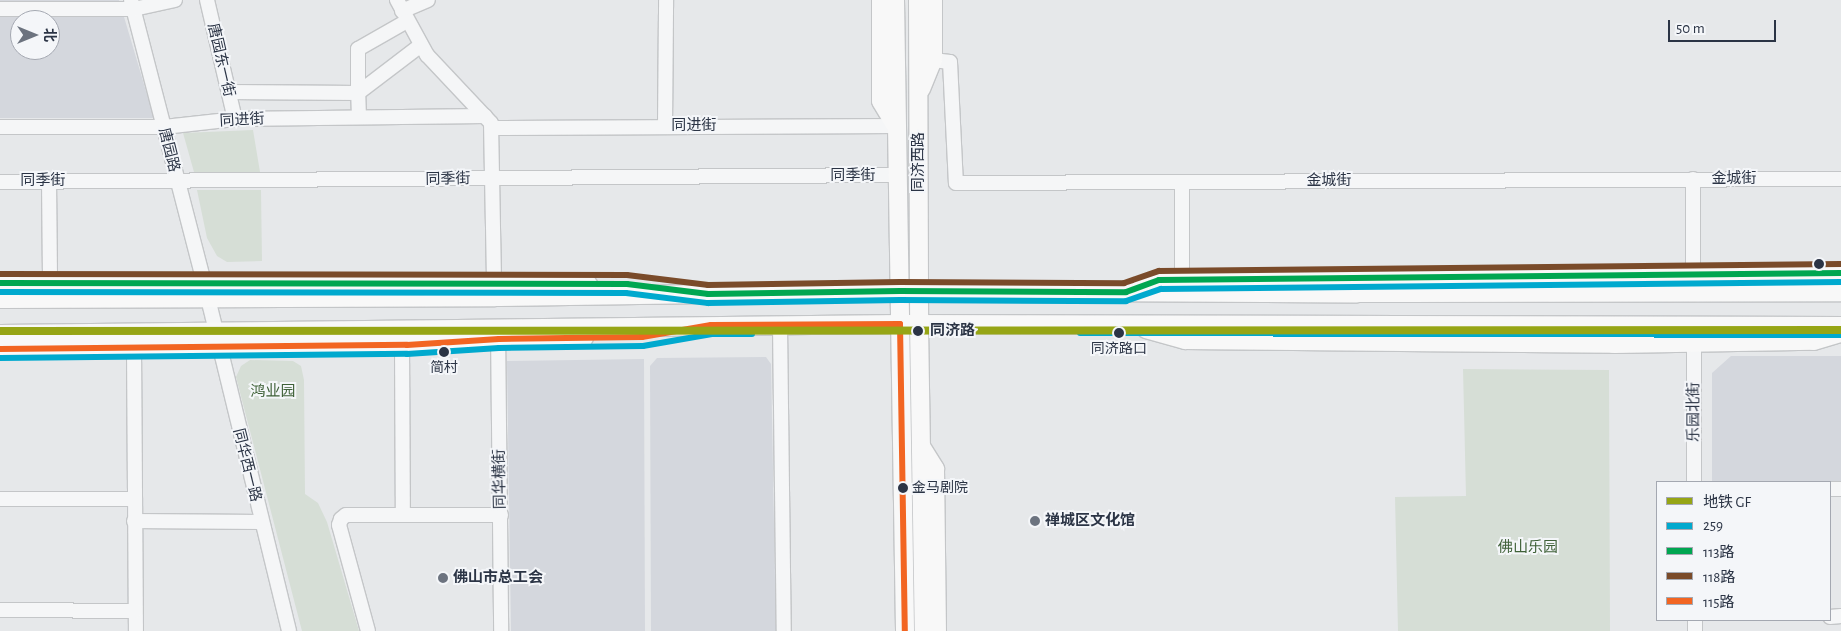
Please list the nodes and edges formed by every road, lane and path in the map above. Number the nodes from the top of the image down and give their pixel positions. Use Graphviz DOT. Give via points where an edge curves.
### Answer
graph roads {
  1 [pos="175,0"];
  2 [pos="207,0"];
  3 [pos="428,0"];
  4 [pos="666,0"];
  5 [pos="881,0"];
  6 [pos="895,0"];
  7 [pos="918,0"];
  8 [pos="933,0"];
  9 [pos="132,5"];
  10 [pos="0,9"];
  11 [pos="402,11"];
  12 [pos="421,45"];
  13 [pos="933,60"];
  14 [pos="230,92"];
  15 [pos="358,93"];
  16 [pos="918,96"];
  17 [pos="359,117"];
  18 [pos="236,119"];
  19 [pos="488,122"];
  20 [pos="665,126"];
  21 [pos="896,126"];
  22 [pos="0,127"];
  23 [pos="164,128"];
  24 [pos="897,175"];
  25 [pos="492,178"];
  26 [pos="1841,178"];
  27 [pos="1693,179"];
  28 [pos="49,181"];
  29 [pos="177,181"];
  30 [pos="0,182"];
  31 [pos="1182,182"];
  32 [pos="1841,273"];
  33 [pos="1693,274"];
  34 [pos="1182,279"];
  35 [pos="204,282"];
  36 [pos="0,283"];
  37 [pos="50,283"];
  38 [pos="494,284"];
  39 [pos="900,291"];
  40 [pos="919,291"];
  41 [pos="1126,292"];
  42 [pos="1841,292"];
  43 [pos="708,294"];
  44 [pos="208,299"];
  45 [pos="0,300"];
  46 [pos="900,324"];
  47 [pos="919,324"];
  48 [pos="1127,324"];
  49 [pos="780,325"];
  50 [pos="1841,326"];
  51 [pos="498,333"];
  52 [pos="1841,333"];
  53 [pos="0,334"];
  54 [pos="217,339"];
  55 [pos="1694,342"];
  56 [pos="402,344"];
  57 [pos="134,348"];
  58 [pos="0,349"];
  59 [pos="902,386"];
  60 [pos="921,446"];
  61 [pos="1694,481"];
  62 [pos="0,499"];
  63 [pos="134,499"];
  64 [pos="403,515"];
  65 [pos="501,515"];
  66 [pos="134,521"];
  67 [pos="261,522"];
  68 [pos="0,610"];
  69 [pos="135,611"];
  70 [pos="136,631"];
  71 [pos="289,631"];
  72 [pos="368,631"];
  73 [pos="501,631"];
  74 [pos="784,631"];
  75 [pos="894,631"];
  76 [pos="905,631"];
  77 [pos="924,631"];
  78 [pos="937,631"];
  1 -- 9 [label="street"];
  2 -- 14 [label="street, 唐园东一街"];
  3 -- 11 [label="street"];
  4 -- 20 [label="street"];
  5 -- 21 [label="main road" via="881,100"];
  6 -- 21 [label="main road, 同济西路"];
  7 -- 16 [label="main road, 同济西路"];
  8 -- 13 [label="main road"];
  9 -- 10 [label="street"];
  9 -- 23 [label="street, 唐园路"];
  11 -- 12 [label="street"];
  11 -- 15 [label="street" via="358,49"];
  12 -- 15 [label="street"];
  12 -- 19 [label="street" via="427,56"];
  13 -- 16 [label="main road"];
  13 -- 31 [label="street, 金城街" via="950,62 956,183"];
  14 -- 15 [label="street"];
  14 -- 18 [label="street, 唐园东一街"];
  15 -- 17 [label="street"];
  16 -- 40 [label="main road, 同济西路"];
  17 -- 18 [label="street, 同进街"];
  17 -- 19 [label="street, 同进街"];
  18 -- 23 [label="street, 同进街"];
  19 -- 20 [label="street, 同进街"];
  19 -- 25 [label="street"];
  20 -- 21 [label="street, 同进街"];
  21 -- 24 [label="main road, 同济西路"];
  22 -- 23 [label="street, 同进街"];
  23 -- 29 [label="street, 唐园路"];
  24 -- 25 [label="street, 同季街"];
  24 -- 39 [label="main road, 同济西路"];
  25 -- 29 [label="street, 同季街"];
  25 -- 38 [label="street"];
  26 -- 27 [label="street, 金城街"];
  27 -- 31 [label="street, 金城街"];
  27 -- 33 [label="street"];
  28 -- 29 [label="street, 同季街"];
  28 -- 30 [label="street, 同季街"];
  28 -- 37 [label="street"];
  29 -- 35 [label="street, 唐园路"];
  31 -- 34 [label="street"];
  32 -- 33 [label="main road"];
  33 -- 34 [label="main road"];
  34 -- 41 [label="main road" via="1159,280"];
  35 -- 37 [label="main road"];
  35 -- 38 [label="main road"];
  35 -- 44 [label="street, 唐园路"];
  36 -- 37 [label="main road"];
  38 -- 43 [label="main road" via="627,284"];
  39 -- 40 [label="main road"];
  39 -- 43 [label="main road"];
  39 -- 46 [label="main road, 同济西路"];
  40 -- 41 [label="main road"];
  40 -- 47 [label="main road, 同济西路"];
  41 -- 42 [label="main road"];
  43 -- 44 [label="main road"];
  44 -- 45 [label="main road"];
  44 -- 54 [label="street, 同华西一路"];
  46 -- 47 [label="main road"];
  46 -- 49 [label="main road"];
  46 -- 59 [label="main road"];
  47 -- 48 [label="main road"];
  47 -- 60 [label="main road"];
  48 -- 50 [label="main road"];
  48 -- 55 [label="main road" via="1185,340"];
  49 -- 51 [label="main road"];
  49 -- 74 [label="street"];
  51 -- 54 [label="main road"];
  51 -- 56 [label="main road"];
  51 -- 65 [label="street, 同华横街"];
  52 -- 55 [label="main road" via="1814,341"];
  53 -- 54 [label="main road"];
  54 -- 56 [label="main road"];
  54 -- 57 [label="main road"];
  54 -- 67 [label="street, 同华西一路"];
  55 -- 61 [label="street, 乐园北街"];
  56 -- 64 [label="street"];
  57 -- 58 [label="main road"];
  57 -- 63 [label="street"];
  59 -- 75 [label="main road" via="890,396"];
  59 -- 76 [label="main road"];
  60 -- 77 [label="main road"];
  60 -- 78 [label="main road" via="935,469"];
  62 -- 63 [label="street"];
  63 -- 66 [label="street"];
  64 -- 65 [label="street"];
  64 -- 72 [label="street" via="346,515 339,525"];
  65 -- 73 [label="street, 同华横街"];
  66 -- 67 [label="street"];
  66 -- 69 [label="street"];
  67 -- 71 [label="street, 同华西一路"];
  68 -- 69 [label="street"];
  69 -- 70 [label="street"];
}
